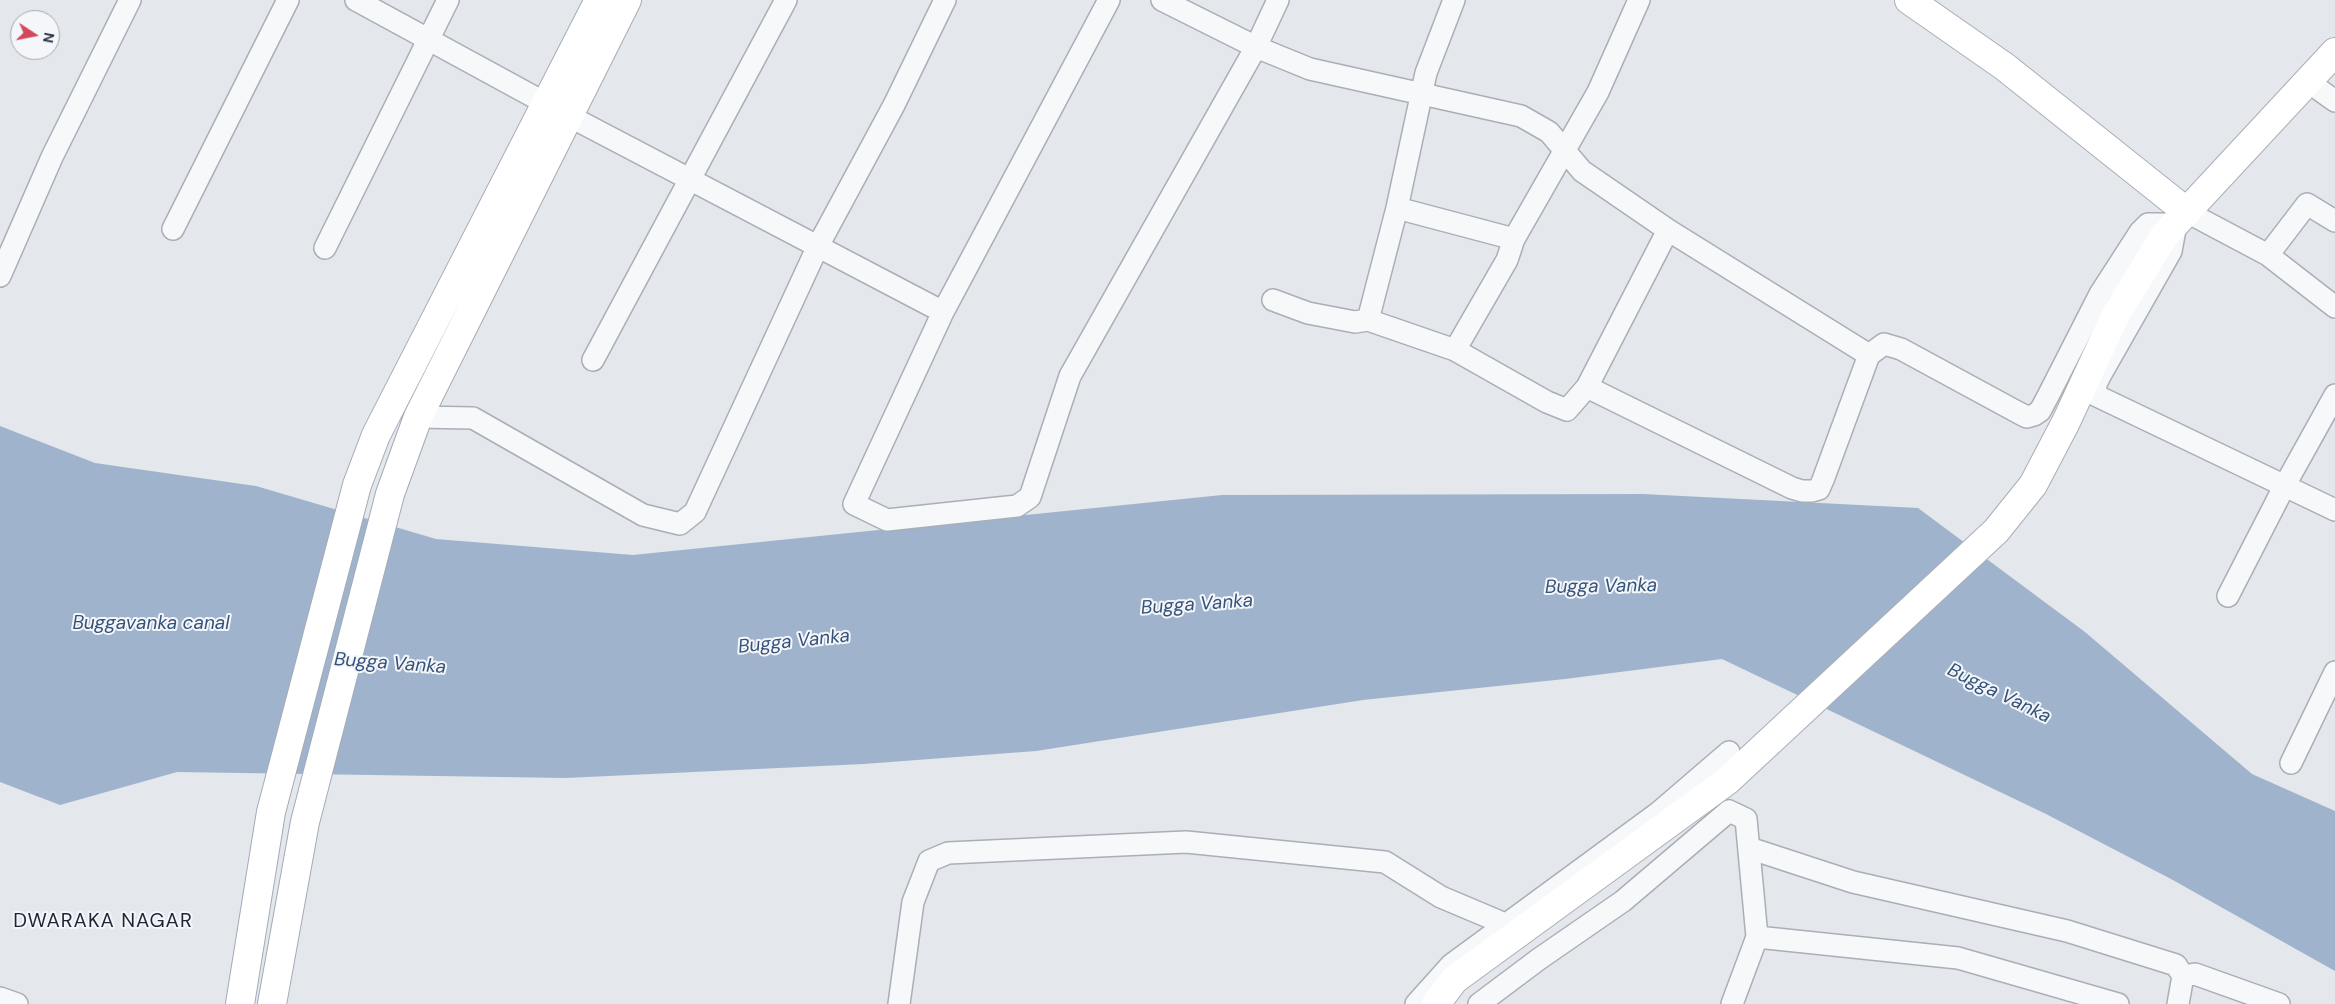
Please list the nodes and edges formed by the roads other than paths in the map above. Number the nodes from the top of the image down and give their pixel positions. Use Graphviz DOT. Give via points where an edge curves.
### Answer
graph roads {
  1 [pos="130,0"];
  2 [pos="288,0"];
  3 [pos="356,0"];
  4 [pos="448,0"];
  5 [pos="599,0"];
  6 [pos="627,0"];
  7 [pos="786,0"];
  8 [pos="945,0"];
  9 [pos="1109,0"];
  10 [pos="1162,0"];
  11 [pos="1278,0"];
  12 [pos="1454,0"];
  13 [pos="1639,0"];
  14 [pos="1921,3"];
  15 [pos="428,39"];
  16 [pos="1256,47"];
  17 [pos="2335,52"];
  18 [pos="2307,81"];
  19 [pos="1422,95"];
  20 [pos="2335,102"];
  21 [pos="558,109"];
  22 [pos="1565,149"];
  23 [pos="690,178"];
  24 [pos="1397,208"];
  25 [pos="2182,218"];
  26 [pos="2335,221"];
  27 [pos="173,229"];
  28 [pos="1668,230"];
  29 [pos="1514,239"];
  30 [pos="818,246"];
  31 [pos="325,248"];
  32 [pos="2268,255"];
  33 [pos="0,276"];
  34 [pos="1273,300"];
  35 [pos="2335,307"];
  36 [pos="943,312"];
  37 [pos="1368,320"];
  38 [pos="1455,350"];
  39 [pos="1869,355"];
  40 [pos="593,360"];
  41 [pos="1587,387"];
  42 [pos="2335,395"];
  43 [pos="418,417"];
  44 [pos="2285,485"];
  45 [pos="2335,510"];
  46 [pos="2228,596"];
  47 [pos="2335,672"];
  48 [pos="1728,752"];
  49 [pos="2291,763"];
  50 [pos="1749,848"];
  51 [pos="1505,924"];
  52 [pos="1758,937"];
  53 [pos="2183,976"];
  54 [pos="0,998"];
  55 [pos="17,1004"];
  56 [pos="240,1004"];
  57 [pos="272,1004"];
  58 [pos="900,1004"];
  59 [pos="1416,1004"];
  60 [pos="1436,1004"];
  61 [pos="1479,1004"];
  62 [pos="1732,1004"];
  63 [pos="2118,1004"];
  64 [pos="2178,1004"];
  65 [pos="2279,1004"];
  1 -- 33 [label="street" via="52,157"];
  2 -- 27 [label="street"];
  3 -- 15 [label="street"];
  4 -- 15 [label="street"];
  5 -- 21 [label="main road"];
  6 -- 21 [label="main road"];
  7 -- 23 [label="street"];
  8 -- 30 [label="street" via="894,105"];
  9 -- 36 [label="street"];
  10 -- 16 [label="street"];
  11 -- 16 [label="street"];
  12 -- 19 [label="street" via="1426,73"];
  13 -- 22 [label="street" via="1598,92"];
  14 -- 25 [label="main road" via="2005,67"];
  15 -- 21 [label="street"];
  15 -- 31 [label="street"];
  16 -- 19 [label="street" via="1310,69"];
  16 -- 36 [label="street" via="1070,376 1030,497 1017,506 887,520 854,504"];
  17 -- 18 [label="main road"];
  18 -- 20 [label="street"];
  18 -- 25 [label="main road"];
  19 -- 22 [label="street" via="1521,116 1549,132"];
  19 -- 24 [label="street"];
  21 -- 23 [label="street"];
  21 -- 43 [label="main road"];
  21 -- 56 [label="main road" via="376,435 357,484 271,812"];
  22 -- 28 [label="street" via="1582,170"];
  22 -- 29 [label="street"];
  23 -- 30 [label="street"];
  23 -- 40 [label="street"];
  24 -- 29 [label="street"];
  24 -- 37 [label="street"];
  25 -- 32 [label="street"];
  25 -- 39 [label="street" via="2148,224 2140,232 2100,294 2048,398 2034,415 2027,417 2018,413 1901,349 1884,344"];
  25 -- 44 [label="street" via="2171,251 2101,374 2095,395"];
  25 -- 60 [label="main road" via="2164,236 2115,316 2033,485 1996,531 1727,781 1454,980"];
  26 -- 32 [label="street" via="2307,204"];
  28 -- 39 [label="street"];
  28 -- 41 [label="street"];
  29 -- 38 [label="street" via="1507,260"];
  30 -- 36 [label="street"];
  30 -- 43 [label="street" via="695,512 680,524 642,515 473,418"];
  32 -- 35 [label="street"];
  34 -- 37 [label="street" via="1308,313 1355,322"];
  37 -- 38 [label="street"];
  38 -- 41 [label="street" via="1547,402 1568,410"];
  39 -- 41 [label="street" via="1823,480 1819,489 1812,491 1792,488"];
  42 -- 44 [label="street"];
  43 -- 57 [label="main road" via="390,494 305,822"];
  44 -- 45 [label="street"];
  44 -- 46 [label="street"];
  47 -- 49 [label="street"];
  48 -- 51 [label="street" via="1658,813"];
  50 -- 52 [label="street"];
  50 -- 53 [label="street" via="1853,882 2067,931 2176,965"];
  50 -- 61 [label="street" via="1746,819 1729,811 1623,901"];
  51 -- 58 [label="street" via="1441,897 1385,862 1186,842 948,854 929,861 913,902"];
  51 -- 59 [label="street" via="1451,965"];
  52 -- 62 [label="street"];
  52 -- 63 [label="street" via="1958,958"];
  53 -- 64 [label="street"];
  53 -- 65 [label="street" via="2195,974"];
  54 -- 55 [label="street"];
}
